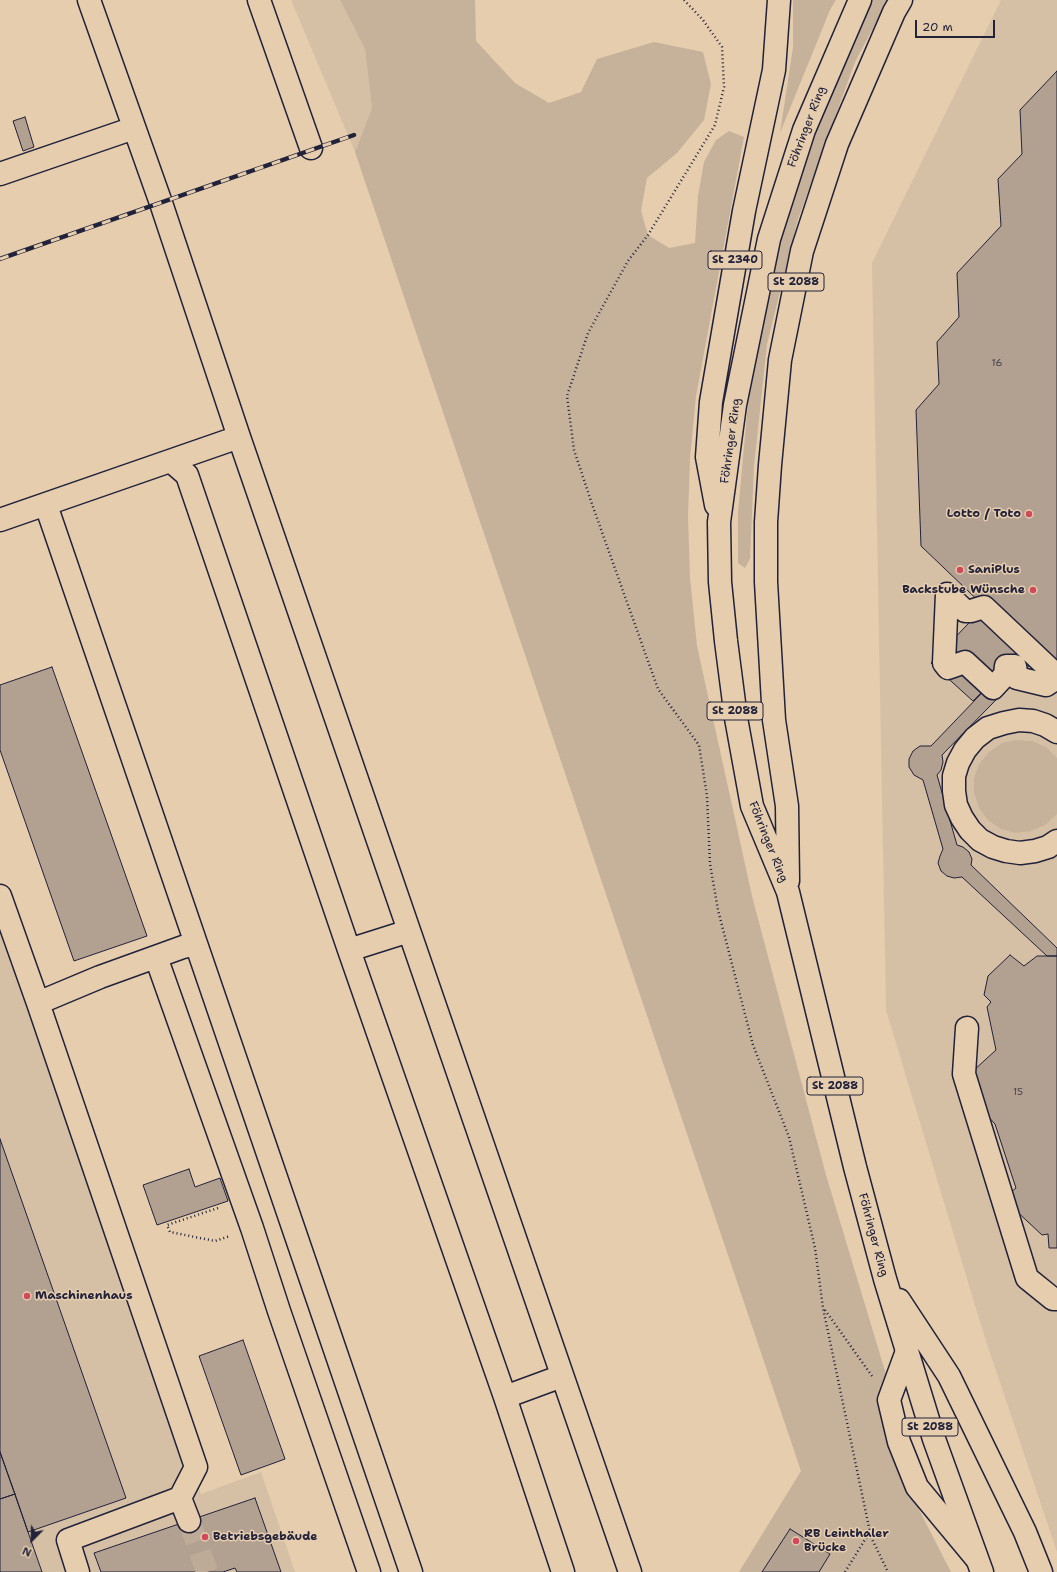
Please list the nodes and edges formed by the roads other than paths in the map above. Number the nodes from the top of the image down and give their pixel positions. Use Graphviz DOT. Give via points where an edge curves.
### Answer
graph roads {
  1 [pos="89,0"];
  2 [pos="259,0"];
  3 [pos="779,0"];
  4 [pos="860,0"];
  5 [pos="901,0"];
  6 [pos="134,128"];
  7 [pos="311,148"];
  8 [pos="0,174"];
  9 [pos="239,437"];
  10 [pos="171,461"];
  11 [pos="46,505"];
  12 [pos="0,520"];
  13 [pos="719,522"];
  14 [pos="984,607"];
  15 [pos="1057,732"];
  16 [pos="1057,841"];
  17 [pos="788,892"];
  18 [pos="0,896"];
  19 [pos="409,931"];
  20 [pos="196,944"];
  21 [pos="349,950"];
  22 [pos="156,957"];
  23 [pos="38,1003"];
  24 [pos="967,1028"];
  25 [pos="885,1279"];
  26 [pos="1057,1299"];
  27 [pos="907,1351"];
  28 [pos="562,1376"];
  29 [pos="505,1397"];
  30 [pos="180,1498"];
  31 [pos="189,1520"];
  32 [pos="980,1566"];
  33 [pos="78,1572"];
  34 [pos="369,1572"];
  35 [pos="411,1572"];
  36 [pos="563,1572"];
  37 [pos="630,1572"];
  38 [pos="1041,1572"];
  1 -- 6 [label="main road"];
  2 -- 7 [label="main road"];
  3 -- 13 [label="main road, St 2340" via="774,70 744,211 711,402 707,457"];
  4 -- 13 [label="main road, Föhringer Ring / St 2088" via="804,130 769,239 735,405"];
  5 -- 17 [label="main road, Föhringer Ring / St 2088" via="837,144 802,251 780,360 766,522 766,582 774,720 787,806"];
  6 -- 8 [label="main road"];
  6 -- 9 [label="main road"];
  9 -- 10 [label="main road"];
  9 -- 19 [label="main road"];
  10 -- 11 [label="main road"];
  10 -- 21 [label="main road" via="187,476"];
  11 -- 12 [label="main road"];
  11 -- 20 [label="main road"];
  13 -- 17 [label="main road, Föhringer Ring / St 2088" via="720,582 726,641 736,718 752,806"];
  14 -- 14 [label="main road" via="965,611 947,594 944,663 948,668 966,662 993,688 1005,676 1006,666 1015,666 1017,678 1046,685 1052,682 1056,675"];
  15 -- 16 [label="main road" via="1033,721 1020,720 988,728 965,750 954,776 956,805 970,830 980,840 993,847 1020,853 1048,847"];
  17 -- 25 [label="main road, Föhringer Ring / St 2088"];
  18 -- 23 [label="main road"];
  19 -- 21 [label="main road"];
  19 -- 28 [label="main road"];
  20 -- 22 [label="main road"];
  20 -- 35 [label="main road"];
  21 -- 29 [label="main road"];
  22 -- 23 [label="main road"];
  22 -- 34 [label="main road" via="252,1228 278,1311"];
  23 -- 30 [label="main road" via="196,1467"];
  24 -- 26 [label="main road" via="964,1074 1027,1278 1053,1299"];
  25 -- 27 [label="main road, Föhringer Ring / St 2088"];
  25 -- 38 [label="main road" via="949,1376 1025,1532"];
  27 -- 32 [label="main road, Föhringer Ring / St 2088" via="934,1439"];
  27 -- 32 [label="main road" via="889,1400 899,1442 917,1487"];
  28 -- 29 [label="main road"];
  28 -- 37 [label="main road"];
  29 -- 36 [label="main road"];
  30 -- 31 [label="main road"];
  30 -- 33 [label="main road" via="68,1540"];
}
